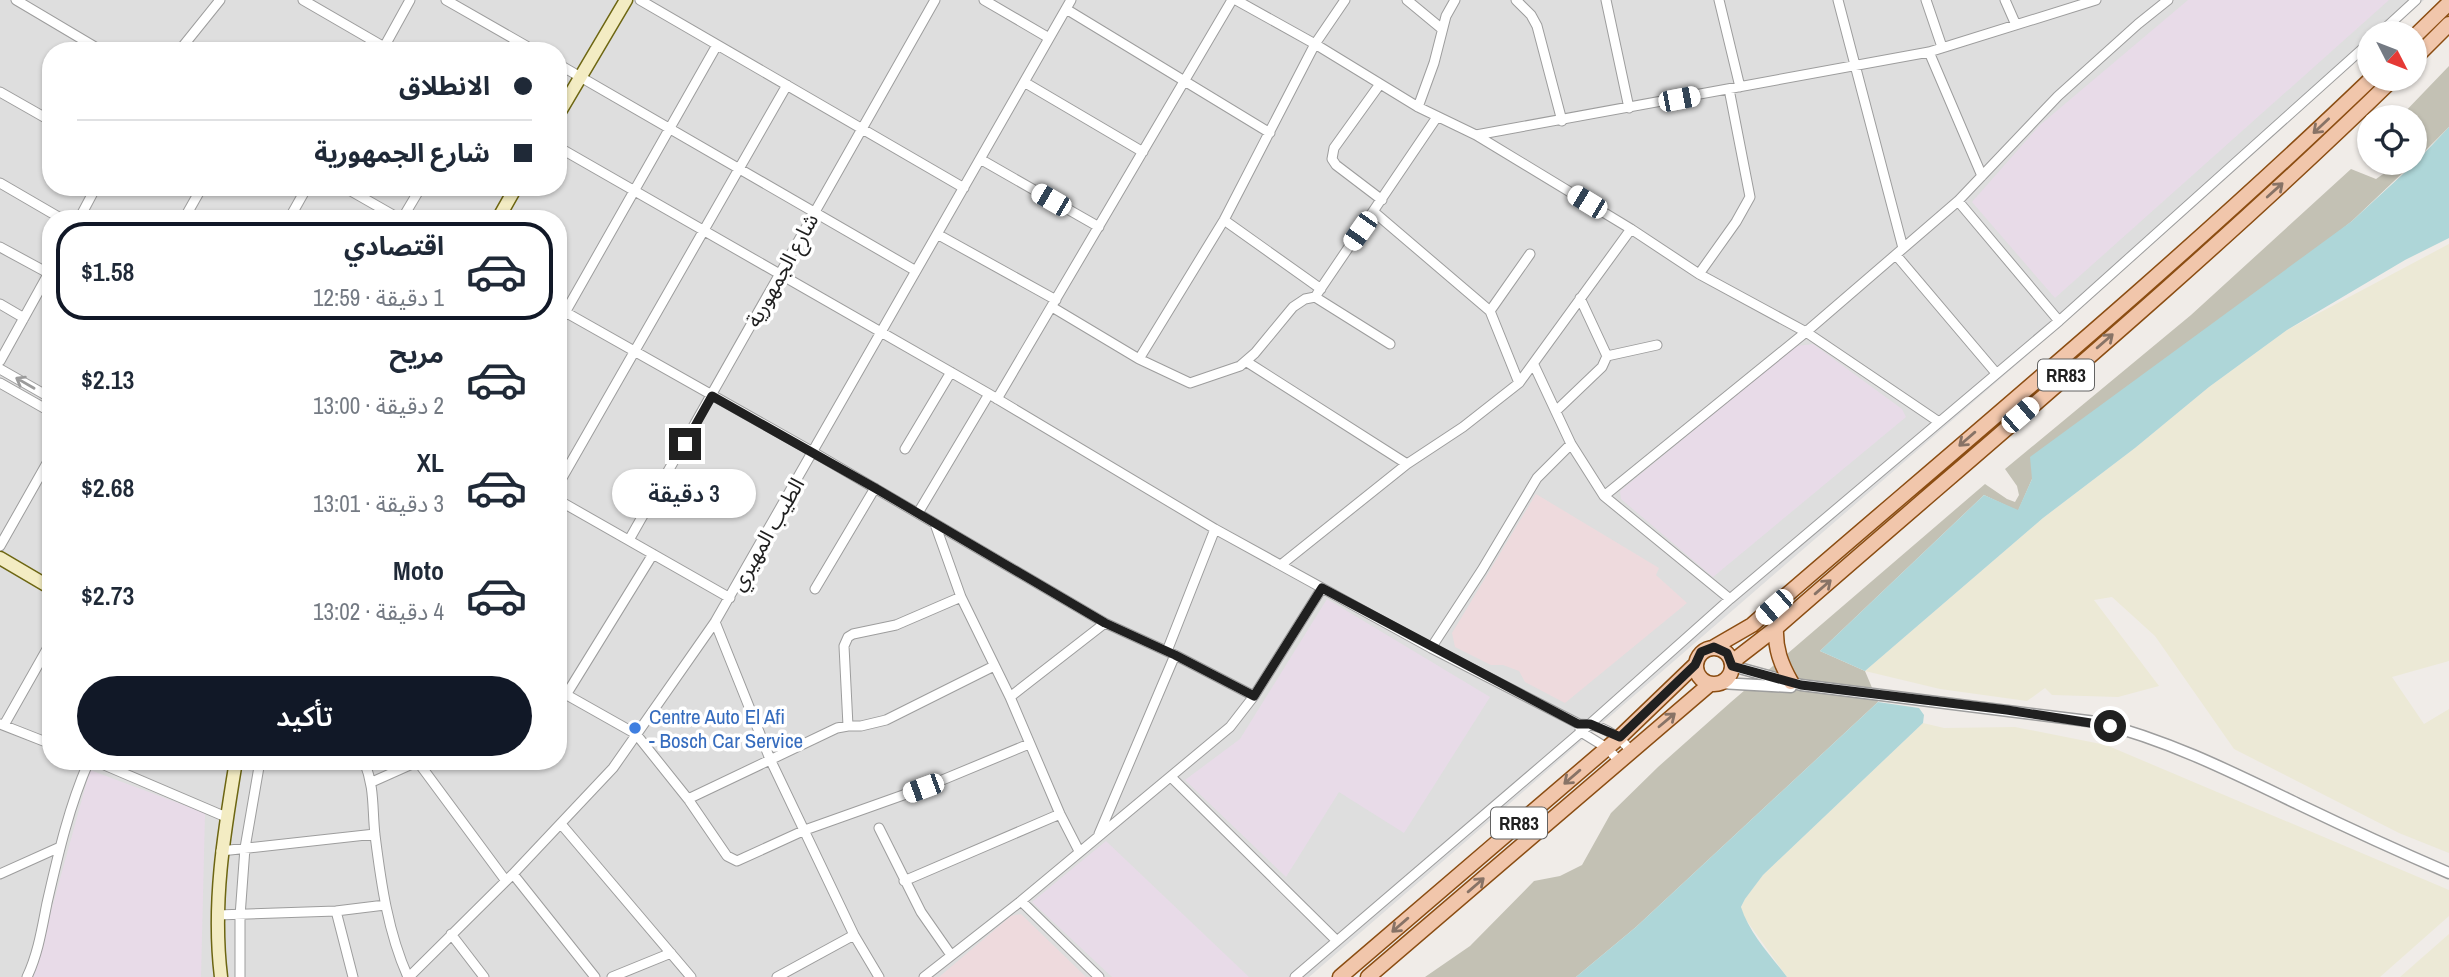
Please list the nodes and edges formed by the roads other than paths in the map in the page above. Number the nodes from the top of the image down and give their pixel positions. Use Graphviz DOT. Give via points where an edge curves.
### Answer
graph roads {
  1 [pos="16,0"];
  2 [pos="220,0"];
  3 [pos="303,0"];
  4 [pos="411,0"];
  5 [pos="446,0"];
  6 [pos="626,0"];
  7 [pos="640,0"];
  8 [pos="935,0"];
  9 [pos="984,0"];
  10 [pos="1234,0"];
  11 [pos="1345,0"];
  12 [pos="1408,0"];
  13 [pos="1455,0"];
  14 [pos="1516,0"];
  15 [pos="1606,0"];
  16 [pos="1719,0"];
  17 [pos="1838,0"];
  18 [pos="1926,0"];
  19 [pos="2005,0"];
  20 [pos="2168,0"];
  21 [pos="2416,0"];
  22 [pos="2091,1"];
  23 [pos="2449,3"];
  24 [pos="1068,4"];
  25 [pos="2392,21"];
  26 [pos="2427,24"];
  27 [pos="2449,24"];
  28 [pos="2016,26"];
  29 [pos="1442,29"];
  30 [pos="1049,38"];
  31 [pos="87,42"];
  32 [pos="186,42"];
  33 [pos="374,42"];
  34 [pos="390,42"];
  35 [pos="519,42"];
  36 [pos="1315,44"];
  37 [pos="717,45"];
  38 [pos="2427,46"];
  39 [pos="1942,47"];
  40 [pos="1929,52"];
  41 [pos="2357,54"];
  42 [pos="1854,65"];
  43 [pos="567,69"];
  44 [pos="581,77"];
  45 [pos="1185,79"];
  46 [pos="1024,82"];
  47 [pos="1380,84"];
  48 [pos="788,85"];
  49 [pos="1740,87"];
  50 [pos="1729,89"];
  51 [pos="2358,91"];
  52 [pos="2381,91"];
  53 [pos="0,92"];
  54 [pos="567,100"];
  55 [pos="1418,107"];
  56 [pos="1629,108"];
  57 [pos="42,116"];
  58 [pos="1437,117"];
  59 [pos="1562,121"];
  60 [pos="670,128"];
  61 [pos="862,129"];
  62 [pos="1270,133"];
  63 [pos="1476,135"];
  64 [pos="567,152"];
  65 [pos="1143,152"];
  66 [pos="980,159"];
  67 [pos="740,169"];
  68 [pos="1982,176"];
  69 [pos="0,183"];
  70 [pos="964,188"];
  71 [pos="634,191"];
  72 [pos="360,196"];
  73 [pos="1382,200"];
  74 [pos="1958,201"];
  75 [pos="46,210"];
  76 [pos="385,210"];
  77 [pos="815,212"];
  78 [pos="1374,212"];
  79 [pos="1223,220"];
  80 [pos="1099,227"];
  81 [pos="1631,229"];
  82 [pos="704,231"];
  83 [pos="937,234"];
  84 [pos="0,247"];
  85 [pos="1900,251"];
  86 [pos="1530,254"];
  87 [pos="42,267"];
  88 [pos="916,271"];
  89 [pos="780,274"];
  90 [pos="1699,274"];
  91 [pos="42,285"];
  92 [pos="1318,293"];
  93 [pos="1580,298"];
  94 [pos="567,302"];
  95 [pos="1054,303"];
  96 [pos="0,304"];
  97 [pos="1490,311"];
  98 [pos="567,313"];
  99 [pos="24,318"];
  100 [pos="2059,321"];
  101 [pos="1806,332"];
  102 [pos="881,333"];
  103 [pos="1390,344"];
  104 [pos="1657,345"];
  105 [pos="634,353"];
  106 [pos="1607,356"];
  107 [pos="1139,359"];
  108 [pos="0,361"];
  109 [pos="1247,362"];
  110 [pos="1534,365"];
  111 [pos="0,369"];
  112 [pos="951,372"];
  113 [pos="1996,373"];
  114 [pos="0,383"];
  115 [pos="1519,383"];
  116 [pos="42,393"];
  117 [pos="712,396"];
  118 [pos="993,397"];
  119 [pos="42,407"];
  120 [pos="1557,410"];
  121 [pos="1939,422"];
  122 [pos="1571,444"];
  123 [pos="905,449"];
  124 [pos="813,452"];
  125 [pos="1407,464"];
  126 [pos="567,469"];
  127 [pos="42,472"];
  128 [pos="875,488"];
  129 [pos="1604,496"];
  130 [pos="567,505"];
  131 [pos="918,513"];
  132 [pos="935,524"];
  133 [pos="1216,529"];
  134 [pos="629,540"];
  135 [pos="0,546"];
  136 [pos="653,554"];
  137 [pos="0,558"];
  138 [pos="1282,564"];
  139 [pos="42,583"];
  140 [pos="1322,588"];
  141 [pos="815,589"];
  142 [pos="961,597"];
  143 [pos="730,598"];
  144 [pos="1730,599"];
  145 [pos="715,622"];
  146 [pos="1105,623"];
  147 [pos="1776,628"];
  148 [pos="1714,647"];
  149 [pos="1431,648"];
  150 [pos="1171,653"];
  151 [pos="42,657"];
  152 [pos="1732,664"];
  153 [pos="1695,665"];
  154 [pos="994,666"];
  155 [pos="567,684"];
  156 [pos="1715,684"];
  157 [pos="1796,684"];
  158 [pos="567,695"];
  159 [pos="1254,696"];
  160 [pos="1010,697"];
  161 [pos="2,724"];
  162 [pos="1590,724"];
  163 [pos="848,726"];
  164 [pos="1580,728"];
  165 [pos="636,734"];
  166 [pos="1620,737"];
  167 [pos="42,740"];
  168 [pos="1029,744"];
  169 [pos="1607,748"];
  170 [pos="1631,751"];
  171 [pos="770,759"];
  172 [pos="1619,761"];
  173 [pos="85,770"];
  174 [pos="116,770"];
  175 [pos="234,770"];
  176 [pos="258,770"];
  177 [pos="367,770"];
  178 [pos="398,770"];
  179 [pos="425,770"];
  180 [pos="1171,777"];
  181 [pos="372,782"];
  182 [pos="688,799"];
  183 [pos="1060,814"];
  184 [pos="226,817"];
  185 [pos="561,824"];
  186 [pos="879,828"];
  187 [pos="805,830"];
  188 [pos="375,834"];
  189 [pos="1098,836"];
  190 [pos="60,847"];
  191 [pos="245,848"];
  192 [pos="221,851"];
  193 [pos="1079,851"];
  194 [pos="2449,873"];
  195 [pos="0,874"];
  196 [pos="510,877"];
  197 [pos="904,881"];
  198 [pos="1021,901"];
  199 [pos="385,905"];
  200 [pos="336,911"];
  201 [pos="217,915"];
  202 [pos="240,916"];
  203 [pos="451,934"];
  204 [pos="854,935"];
  205 [pos="1337,941"];
  206 [pos="671,953"];
  207 [pos="951,955"];
  208 [pos="27,977"];
  209 [pos="220,977"];
  210 [pos="240,977"];
  211 [pos="354,977"];
  212 [pos="409,977"];
  213 [pos="484,977"];
  214 [pos="595,977"];
  215 [pos="612,977"];
  216 [pos="691,977"];
  217 [pos="777,977"];
  218 [pos="879,977"];
  219 [pos="924,977"];
  220 [pos="1099,977"];
  221 [pos="1295,977"];
  222 [pos="1340,977"];
  223 [pos="1368,977"];
  1 -- 31 [label="street"];
  2 -- 32 [label="street"];
  3 -- 33 [label="street"];
  4 -- 34 [label="street"];
  5 -- 35 [label="street"];
  6 -- 44 [label="main road"];
  7 -- 37 [label="street"];
  8 -- 61 [label="street, شارع الجمهورية"];
  9 -- 30 [label="street"];
  10 -- 36 [label="street"];
  10 -- 45 [label="street"];
  11 -- 36 [label="street"];
  12 -- 29 [label="street"];
  13 -- 29 [label="street"];
  14 -- 59 [label="street" via="1537,26"];
  15 -- 56 [label="street"];
  16 -- 49 [label="street"];
  17 -- 42 [label="street"];
  18 -- 39 [label="street"];
  19 -- 28 [label="street"];
  20 -- 68 [label="street" via="2058,96"];
  21 -- 25 [label="street"];
  22 -- 28 [label="street"];
  23 -- 26 [label="main road"];
  24 -- 30 [label="street, الطيب المهيري"];
  24 -- 45 [label="street"];
  27 -- 38 [label="main road"];
  28 -- 39 [label="street"];
  29 -- 55 [label="street"];
  30 -- 46 [label="street, الطيب المهيري"];
  36 -- 47 [label="street"];
  36 -- 62 [label="street"];
  37 -- 48 [label="street"];
  37 -- 60 [label="street"];
  39 -- 40 [label="street"];
  40 -- 42 [label="street"];
  40 -- 68 [label="street"];
  41 -- 100 [label="street"];
  42 -- 49 [label="street"];
  42 -- 85 [label="street"];
  43 -- 44 [label="street"];
  44 -- 54 [label="main road"];
  44 -- 60 [label="street"];
  45 -- 62 [label="street"];
  45 -- 65 [label="street"];
  46 -- 65 [label="street"];
  46 -- 66 [label="street, الطيب المهيري"];
  47 -- 55 [label="street"];
  47 -- 73 [label="street" via="1334,148 1332,159"];
  48 -- 61 [label="street"];
  48 -- 67 [label="street"];
  49 -- 50 [label="street"];
  50 -- 56 [label="street"];
  50 -- 90 [label="street" via="1750,197"];
  51 -- 148 [label="main road, RR83, one-way" via="2132,296 1837,552 1752,625"];
  147 -- 52 [label="main road, RR83, one-way" via="2142,309"];
  53 -- 57 [label="street"];
  55 -- 58 [label="street"];
  56 -- 59 [label="street"];
  58 -- 63 [label="street"];
  58 -- 73 [label="street"];
  59 -- 63 [label="street"];
  60 -- 67 [label="street"];
  60 -- 71 [label="street"];
  61 -- 70 [label="street"];
  61 -- 77 [label="street, شارع الجمهورية"];
  62 -- 79 [label="street"];
  63 -- 81 [label="street"];
  64 -- 71 [label="street"];
  65 -- 80 [label="street"];
  66 -- 70 [label="street, الطيب المهيري"];
  66 -- 80 [label="street"];
  67 -- 77 [label="street"];
  67 -- 82 [label="street"];
  68 -- 74 [label="street"];
  69 -- 75 [label="street"];
  70 -- 83 [label="street, الطيب المهيري"];
  71 -- 82 [label="street"];
  71 -- 94 [label="street"];
  72 -- 76 [label="street"];
  73 -- 78 [label="street"];
  74 -- 85 [label="street"];
  74 -- 100 [label="street"];
  77 -- 88 [label="street"];
  77 -- 89 [label="street, شارع الجمهورية"];
  78 -- 92 [label="street"];
  78 -- 97 [label="street"];
  79 -- 92 [label="street"];
  79 -- 107 [label="street"];
  80 -- 95 [label="street"];
  81 -- 90 [label="street"];
  81 -- 93 [label="street"];
  82 -- 89 [label="street"];
  82 -- 105 [label="street"];
  83 -- 88 [label="street, الطيب المهيري"];
  83 -- 95 [label="street"];
  84 -- 87 [label="street"];
  85 -- 101 [label="street"];
  85 -- 113 [label="street"];
  86 -- 97 [label="street"];
  88 -- 102 [label="street, الطيب المهيري"];
  89 -- 102 [label="street"];
  89 -- 117 [label="street, شارع الجمهورية"];
  90 -- 101 [label="street"];
  91 -- 99 [label="street"];
  92 -- 103 [label="street"];
  92 -- 109 [label="street" via="1293,307"];
  93 -- 106 [label="street"];
  93 -- 110 [label="street"];
  95 -- 107 [label="street"];
  95 -- 118 [label="street"];
  96 -- 99 [label="street"];
  97 -- 115 [label="street"];
  98 -- 105 [label="street"];
  99 -- 108 [label="street"];
  100 -- 113 [label="street"];
  101 -- 121 [label="street"];
  101 -- 129 [label="street"];
  102 -- 112 [label="street"];
  102 -- 124 [label="street, الطيب المهيري"];
  104 -- 106 [label="street"];
  105 -- 117 [label="street"];
  105 -- 126 [label="street"];
  106 -- 120 [label="street" via="1602,367"];
  107 -- 109 [label="street" via="1190,383"];
  109 -- 125 [label="street"];
  110 -- 115 [label="street"];
  110 -- 120 [label="street"];
  116 -- 111 [label="street, one-way"];
  112 -- 118 [label="street"];
  112 -- 123 [label="street"];
  113 -- 121 [label="street"];
  114 -- 119 [label="street"];
  115 -- 125 [label="street"];
  117 -- 124 [label="street"];
  117 -- 134 [label="street, شارع الجمهورية"];
  118 -- 131 [label="street"];
  118 -- 133 [label="street"];
  120 -- 122 [label="street"];
  121 -- 144 [label="street"];
  122 -- 129 [label="street"];
  122 -- 149 [label="street" via="1537,478"];
  124 -- 128 [label="street"];
  124 -- 143 [label="street, الطيب المهيري"];
  125 -- 138 [label="street"];
  127 -- 135 [label="street"];
  128 -- 131 [label="street"];
  128 -- 141 [label="street"];
  129 -- 144 [label="street"];
  130 -- 134 [label="street"];
  131 -- 132 [label="street"];
  132 -- 142 [label="street"];
  132 -- 146 [label="street"];
  133 -- 138 [label="street"];
  133 -- 150 [label="street"];
  134 -- 136 [label="street"];
  136 -- 143 [label="street"];
  136 -- 155 [label="street"];
  137 -- 139 [label="main road"];
  138 -- 140 [label="street"];
  140 -- 149 [label="street"];
  140 -- 159 [label="street"];
  142 -- 154 [label="street"];
  142 -- 163 [label="street" via="896,625 848,637 844,646"];
  143 -- 145 [label="street, الطيب المهيري"];
  144 -- 162 [label="street"];
  145 -- 165 [label="street, الطيب المهيري"];
  145 -- 171 [label="street"];
  146 -- 150 [label="street"];
  146 -- 160 [label="street"];
  147 -- 152 [label="main road, RR83"];
  147 -- 157 [label="main road" via="1779,658"];
  148 -- 152 [label="main road" via="1727,653"];
  148 -- 153 [label="main road, RR83" via="1701,652"];
  149 -- 164 [label="street"];
  150 -- 159 [label="street"];
  150 -- 189 [label="street"];
  151 -- 161 [label="street"];
  152 -- 156 [label="main road, RR83" via="1731,673"];
  152 -- 157 [label="street"];
  153 -- 156 [label="main road" via="1699,677"];
  153 -- 166 [label="main road, RR83"];
  154 -- 160 [label="street"];
  154 -- 163 [label="street" via="886,720"];
  156 -- 157 [label="street"];
  170 -- 156 [label="main road, RR83, one-way"];
  157 -- 194 [label="street" via="2123,729 2216,764"];
  158 -- 165 [label="street"];
  159 -- 180 [label="street" via="1230,727"];
  160 -- 168 [label="street"];
  161 -- 167 [label="street"];
  162 -- 164 [label="street"];
  162 -- 166 [label="street"];
  163 -- 171 [label="street"];
  164 -- 169 [label="street"];
  164 -- 205 [label="street"];
  165 -- 182 [label="street"];
  165 -- 185 [label="street, الطيب المهيري" via="613,768"];
  166 -- 169 [label="main road, RR83"];
  166 -- 170 [label="street"];
  168 -- 183 [label="street"];
  168 -- 187 [label="street"];
  169 -- 172 [label="street"];
  169 -- 222 [label="main road, RR83, one-way"];
  170 -- 172 [label="main road, RR83"];
  171 -- 182 [label="street"];
  171 -- 187 [label="street"];
  223 -- 172 [label="main road, RR83, one-way"];
  173 -- 190 [label="street"];
  174 -- 184 [label="street"];
  175 -- 184 [label="main road"];
  176 -- 191 [label="street"];
  177 -- 181 [label="street"];
  178 -- 181 [label="street"];
  179 -- 196 [label="street"];
  180 -- 189 [label="street"];
  180 -- 205 [label="street"];
  181 -- 188 [label="street"];
  182 -- 187 [label="street" via="735,861"];
  183 -- 193 [label="street"];
  183 -- 197 [label="street"];
  184 -- 192 [label="main road"];
  185 -- 196 [label="street, الطيب المهيري"];
  185 -- 206 [label="street"];
  186 -- 197 [label="street"];
  187 -- 204 [label="street"];
  188 -- 191 [label="street"];
  188 -- 199 [label="street"];
  189 -- 193 [label="street"];
  190 -- 195 [label="street"];
  190 -- 208 [label="street"];
  191 -- 192 [label="street"];
  191 -- 202 [label="street"];
  192 -- 201 [label="main road"];
  193 -- 198 [label="street"];
  196 -- 203 [label="street, الطيب المهيري"];
  196 -- 214 [label="street"];
  197 -- 207 [label="street"];
  198 -- 207 [label="street"];
  198 -- 220 [label="street"];
  199 -- 200 [label="street"];
  199 -- 212 [label="street"];
  200 -- 202 [label="street"];
  200 -- 211 [label="street"];
  201 -- 202 [label="street"];
  201 -- 209 [label="main road"];
  202 -- 210 [label="street"];
  203 -- 212 [label="street, الطيب المهيري"];
  203 -- 213 [label="street"];
  204 -- 217 [label="street"];
  204 -- 218 [label="street"];
  205 -- 221 [label="street"];
  206 -- 215 [label="street"];
  206 -- 216 [label="street"];
  207 -- 219 [label="street"];
}
